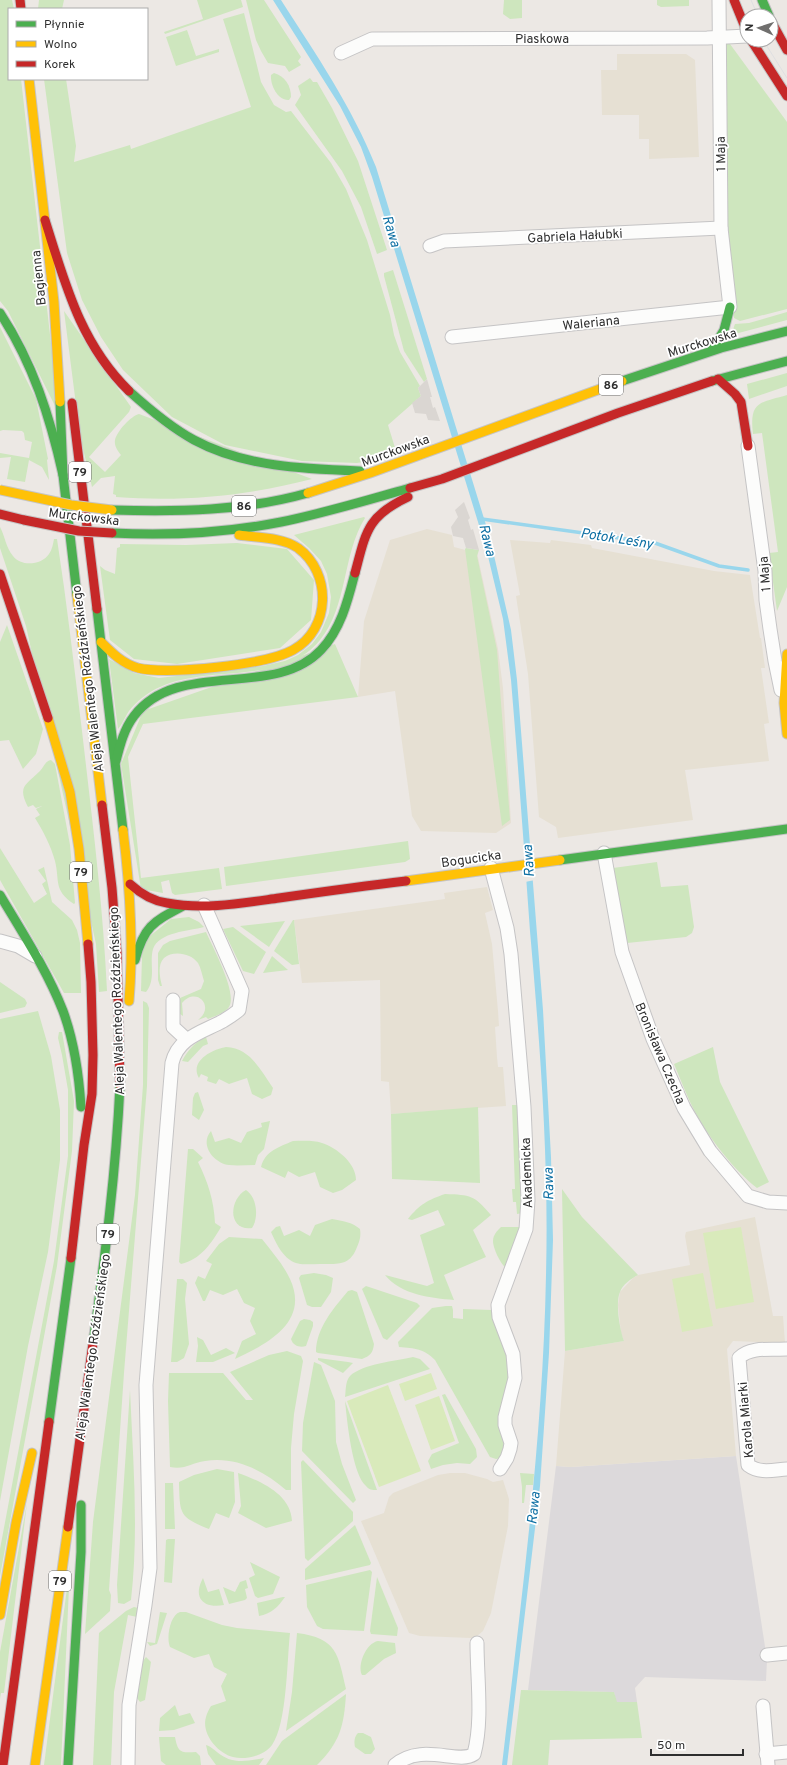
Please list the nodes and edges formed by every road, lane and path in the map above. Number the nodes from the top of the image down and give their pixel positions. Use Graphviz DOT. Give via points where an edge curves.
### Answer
graph roads {
  1 [pos="719,0"];
  2 [pos="734,0"];
  3 [pos="739,12"];
  4 [pos="739,36"];
  5 [pos="779,36"];
  6 [pos="718,37"];
  7 [pos="756,48"];
  8 [pos="787,50"];
  9 [pos="341,53"];
  10 [pos="29,80"];
  11 [pos="787,96"];
  12 [pos="45,220"];
  13 [pos="721,228"];
  14 [pos="430,246"];
  15 [pos="54,302"];
  16 [pos="730,306"];
  17 [pos="0,314"];
  18 [pos="787,332"];
  19 [pos="452,337"];
  20 [pos="712,350"];
  21 [pos="787,361"];
  22 [pos="68,377"];
  23 [pos="718,379"];
  24 [pos="71,392"];
  25 [pos="748,446"];
  26 [pos="372,472"];
  27 [pos="62,475"];
  28 [pos="0,490"];
  29 [pos="412,490"];
  30 [pos="0,514"];
  31 [pos="208,532"];
  32 [pos="0,574"];
  33 [pos="101,642"];
  34 [pos="787,654"];
  35 [pos="784,701"];
  36 [pos="787,734"];
  37 [pos="116,761"];
  38 [pos="787,829"];
  39 [pos="604,853"];
  40 [pos="491,868"];
  41 [pos="130,884"];
  42 [pos="0,895"];
  43 [pos="204,905"];
  44 [pos="183,906"];
  45 [pos="0,941"];
  46 [pos="36,956"];
  47 [pos="132,972"];
  48 [pos="173,1000"];
  49 [pos="186,1039"];
  50 [pos="121,1069"];
  51 [pos="84,1145"];
  52 [pos="787,1203"];
  53 [pos="59,1336"];
  54 [pos="787,1350"];
  55 [pos="85,1398"];
  56 [pos="40,1421"];
  57 [pos="34,1445"];
  58 [pos="500,1469"];
  59 [pos="787,1469"];
  60 [pos="0,1615"];
  61 [pos="477,1643"];
  62 [pos="787,1653"];
  63 [pos="767,1655"];
  64 [pos="763,1706"];
  65 [pos="787,1752"];
  66 [pos="767,1759"];
  67 [pos="3,1765"];
  68 [pos="35,1765"];
  69 [pos="68,1765"];
  70 [pos="128,1765"];
  71 [pos="395,1765"];
  1 -- 6 [label="street, 1 Maja"];
  2 -- 3 [label="main road"];
  4 -- 6 [label="street, Piaskowa"];
  5 -- 8 [label="main road"];
  6 -- 9 [label="street, Piaskowa" via="372,38"];
  6 -- 13 [label="street, 1 Maja"];
  7 -- 11 [label="main road"];
  10 -- 12 [label="main road, Bagienna"];
  12 -- 15 [label="main road, Bagienna"];
  12 -- 26 [label="main road" via="81,325 108,368 142,404 193,439 219,452 242,459 301,469"];
  13 -- 14 [label="street, Gabriela Hałubki" via="444,240"];
  13 -- 16 [label="street, 1 Maja"];
  15 -- 22 [label="main road"];
  15 -- 27 [label="main road, Bagienna"];
  16 -- 19 [label="street, Waleriana"];
  16 -- 20 [label="main road" via="725,331"];
  17 -- 27 [label="main road" via="15,335 34,373 54,432"];
  18 -- 20 [label="main road, Murckowska / 86"];
  20 -- 26 [label="main road, Murckowska / 86" via="586,393"];
  21 -- 23 [label="main road, 86"];
  23 -- 25 [label="main road" via="736,394 741,402"];
  23 -- 29 [label="main road, 86"];
  24 -- 33 [label="main road, 79"];
  25 -- 35 [label="street, 1 Maja" via="765,571 766,600"];
  26 -- 28 [label="main road, Murckowska / 86, bridge" via="293,497 253,505 187,512 112,510 64,504"];
  27 -- 50 [label="main road, Aleja Walentego Roździeńskiego / 79" via="112,888"];
  29 -- 31 [label="main road, Murckowska / 86" via="305,517"];
  29 -- 37 [label="main road" via="385,509 372,523 340,619 330,639 315,655 281,673 178,688 156,696 142,705 127,724 119,743"];
  30 -- 31 [label="main road, Murckowska / 86, bridge" via="79,531 156,535"];
  31 -- 33 [label="main road" via="286,542 301,550 310,560 321,577 324,594 318,623 303,642 294,650 278,656 163,672 129,665"];
  32 -- 51 [label="main road, Aleja Walentego Roździeńskiego / 79" via="36,678 70,792 79,849 91,982 94,1055 92,1094"];
  33 -- 37 [label="main road, 79"];
  34 -- 35 [label="main road, 1 Maja"];
  35 -- 36 [label="main road, 1 Maja"];
  37 -- 41 [label="main road, 79"];
  38 -- 39 [label="main road, Bogucicka"];
  39 -- 40 [label="main road, Bogucicka"];
  39 -- 52 [label="street, Bronisława Czecha" via="622,952 653,1039 684,1108 710,1151 748,1196 768,1202"];
  40 -- 43 [label="main road, Bogucicka" via="240,903"];
  40 -- 58 [label="street, Akademicka" via="511,954 524,1107 528,1200 524,1233 498,1305 499,1317 513,1354 515,1373 505,1417 511,1443 507,1458"];
  41 -- 44 [label="main road, Bogucicka" via="137,893 145,897"];
  41 -- 47 [label="main road, 79"];
  42 -- 46 [label="main road"];
  43 -- 44 [label="main road, Bogucicka"];
  43 -- 49 [label="street" via="242,991 239,1010"];
  44 -- 47 [label="main road, Bogucicka" via="147,928 139,943"];
  45 -- 46 [label="street" via="18,946"];
  46 -- 51 [label="main road" via="56,994 72,1041 79,1082"];
  47 -- 50 [label="main road, 79"];
  48 -- 49 [label="street" via="173,1026"];
  49 -- 70 [label="street" via="173,1060 166,1130 146,1385 150,1568 129,1705"];
  50 -- 55 [label="main road, Aleja Walentego Roździeńskiego / 79" via="117,1149 109,1225"];
  51 -- 53 [label="main road, Aleja Walentego Roździeńskiego / 79"];
  53 -- 56 [label="main road"];
  53 -- 67 [label="main road, Aleja Walentego Roździeńskiego / 79"];
  54 -- 59 [label="street, Karola Miarki" via="755,1350 744,1353 739,1358 748,1465 754,1470 763,1471"];
  55 -- 68 [label="main road, Aleja Walentego Roździeńskiego / 79"];
  55 -- 69 [label="main road" via="81,1552"];
  57 -- 60 [label="main road" via="16,1523"];
  61 -- 71 [label="street" via="479,1697 474,1754 470,1758 459,1760 412,1756"];
  62 -- 63 [label="street"];
  64 -- 66 [label="street"];
  65 -- 66 [label="street"];
}
